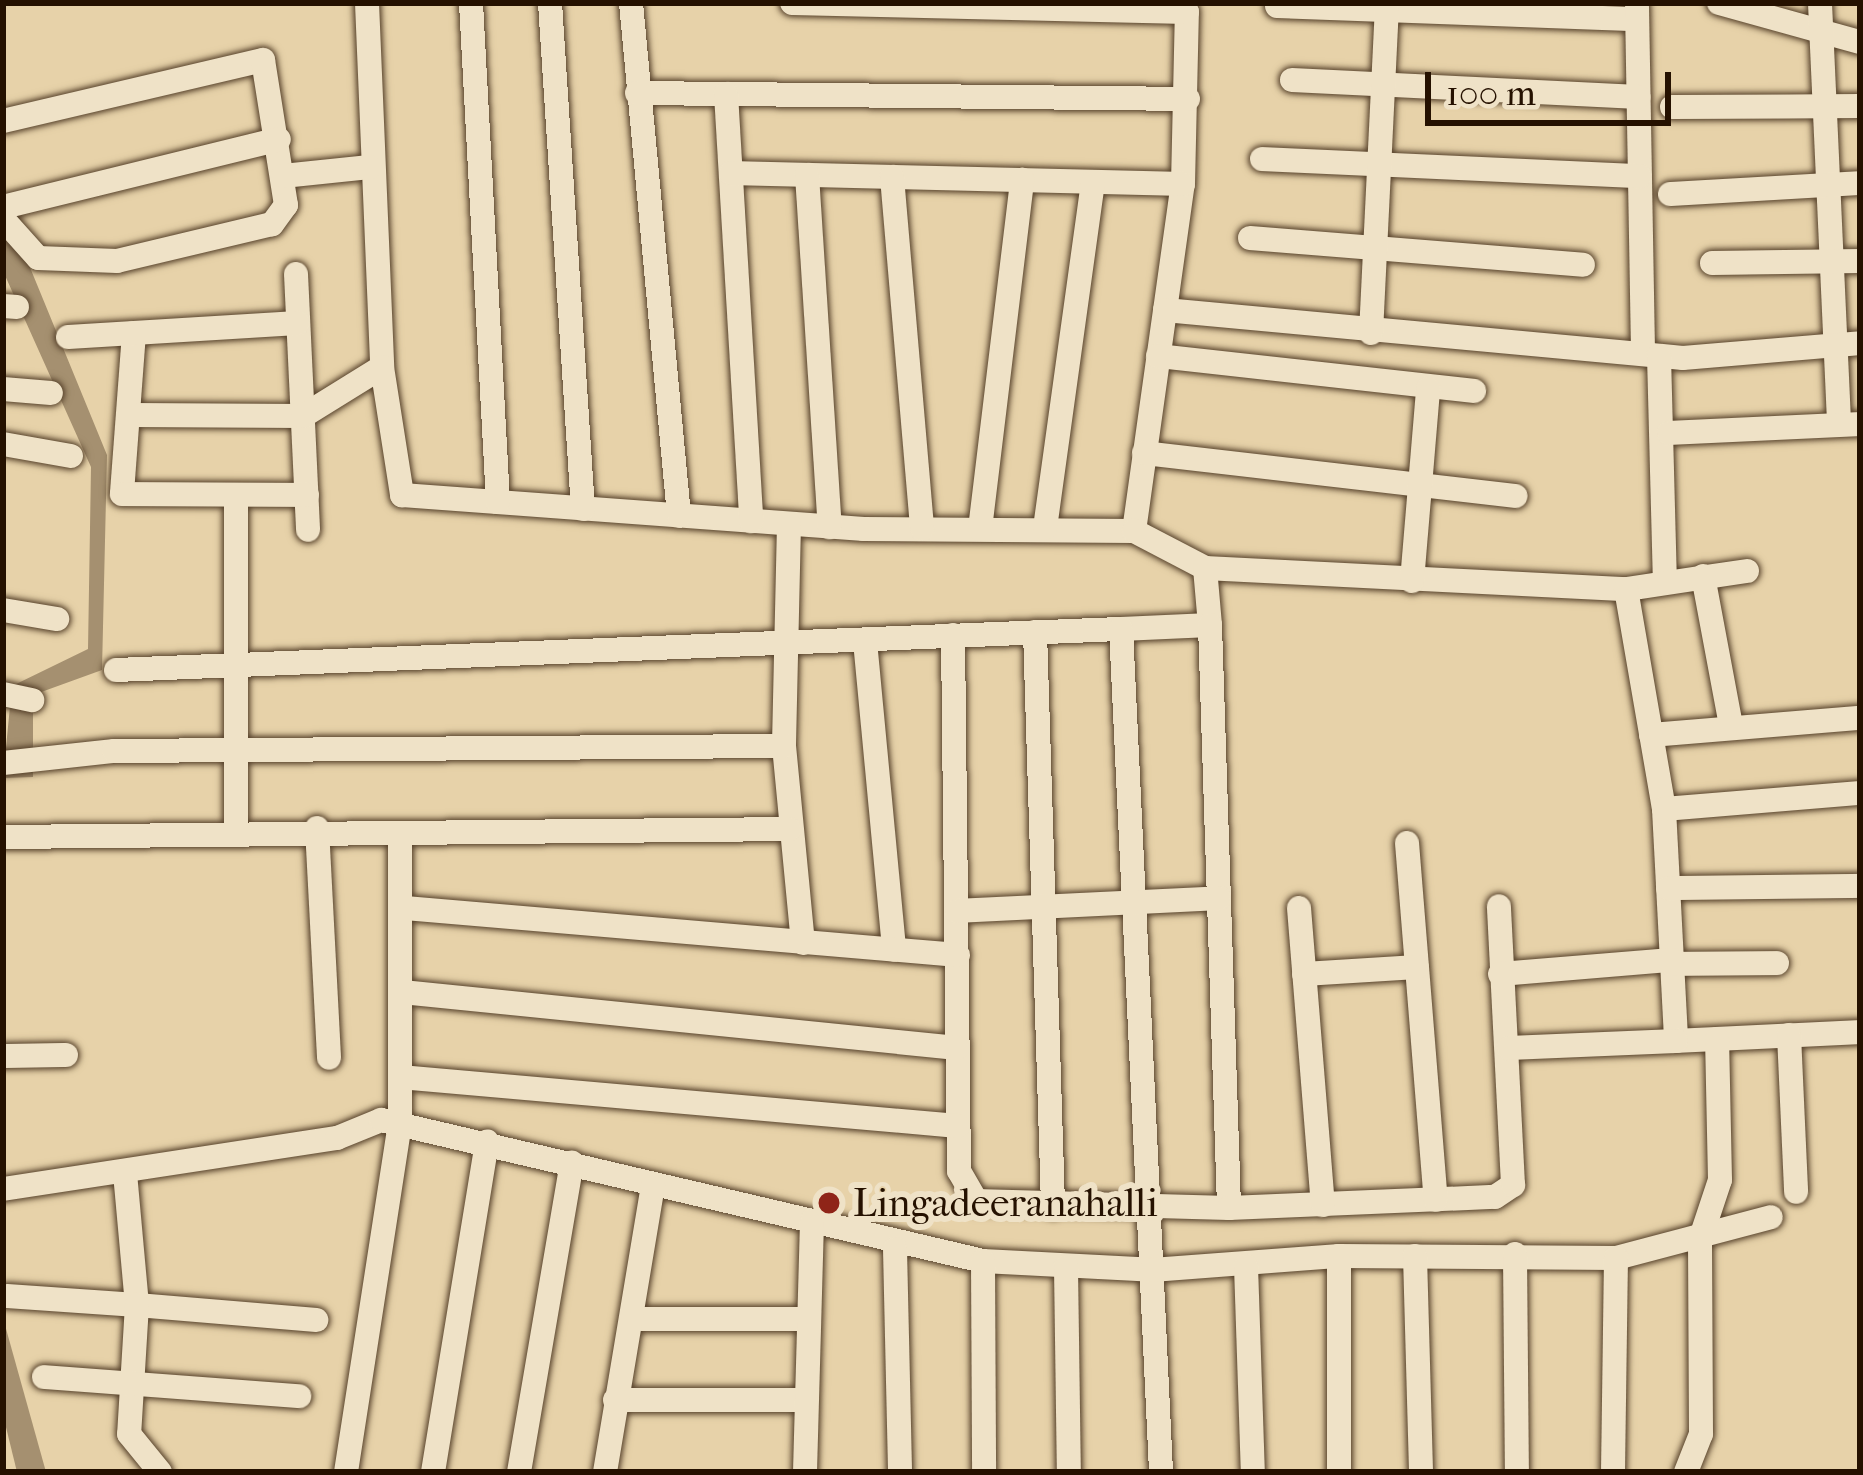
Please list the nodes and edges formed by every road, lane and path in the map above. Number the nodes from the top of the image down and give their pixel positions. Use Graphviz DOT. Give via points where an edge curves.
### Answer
graph roads {
  1 [pos="367,3"];
  2 [pos="471,3"];
  3 [pos="550,3"];
  4 [pos="631,3"];
  5 [pos="792,3"];
  6 [pos="1719,3"];
  7 [pos="1820,3"];
  8 [pos="1277,6"];
  9 [pos="1388,10"];
  10 [pos="1637,11"];
  11 [pos="1823,36"];
  12 [pos="1860,42"];
  13 [pos="1292,80"];
  14 [pos="1387,89"];
  15 [pos="637,93"];
  16 [pos="726,94"];
  17 [pos="1639,97"];
  18 [pos="1188,99"];
  19 [pos="1860,106"];
  20 [pos="1672,107"];
  21 [pos="1827,109"];
  22 [pos="3,121"];
  23 [pos="279,139"];
  24 [pos="1262,159"];
  25 [pos="370,166"];
  26 [pos="1378,172"];
  27 [pos="731,173"];
  28 [pos="807,175"];
  29 [pos="284,176"];
  30 [pos="1640,176"];
  31 [pos="892,177"];
  32 [pos="1022,180"];
  33 [pos="1093,182"];
  34 [pos="1860,183"];
  35 [pos="1183,184"];
  36 [pos="1830,185"];
  37 [pos="1670,194"];
  38 [pos="3,207"];
  39 [pos="3,219"];
  40 [pos="1250,238"];
  41 [pos="1375,248"];
  42 [pos="1847,261"];
  43 [pos="1712,263"];
  44 [pos="1583,265"];
  45 [pos="296,274"];
  46 [pos="1165,310"];
  47 [pos="298,323"];
  48 [pos="134,333"];
  49 [pos="1371,333"];
  50 [pos="68,337"];
  51 [pos="1849,344"];
  52 [pos="1651,354"];
  53 [pos="1158,356"];
  54 [pos="382,367"];
  55 [pos="3,389"];
  56 [pos="1428,389"];
  57 [pos="1474,392"];
  58 [pos="51,393"];
  59 [pos="130,415"];
  60 [pos="303,416"];
  61 [pos="1850,423"];
  62 [pos="1669,433"];
  63 [pos="3,444"];
  64 [pos="1144,453"];
  65 [pos="71,456"];
  66 [pos="1420,489"];
  67 [pos="307,496"];
  68 [pos="1516,496"];
  69 [pos="236,497"];
  70 [pos="498,502"];
  71 [pos="583,509"];
  72 [pos="679,516"];
  73 [pos="751,521"];
  74 [pos="790,524"];
  75 [pos="830,527"];
  76 [pos="1045,528"];
  77 [pos="922,529"];
  78 [pos="980,529"];
  79 [pos="308,530"];
  80 [pos="1134,531"];
  81 [pos="1205,568"];
  82 [pos="1747,571"];
  83 [pos="1703,576"];
  84 [pos="1412,581"];
  85 [pos="1665,581"];
  86 [pos="1626,589"];
  87 [pos="3,610"];
  88 [pos="57,619"];
  89 [pos="1210,625"];
  90 [pos="1121,629"];
  91 [pos="1035,632"];
  92 [pos="953,635"];
  93 [pos="786,641"];
  94 [pos="865,641"];
  95 [pos="116,670"];
  96 [pos="236,671"];
  97 [pos="3,694"];
  98 [pos="32,700"];
  99 [pos="1860,718"];
  100 [pos="1731,726"];
  101 [pos="1651,735"];
  102 [pos="784,746"];
  103 [pos="236,753"];
  104 [pos="11,763"];
  105 [pos="1860,793"];
  106 [pos="1664,809"];
  107 [pos="317,828"];
  108 [pos="789,829"];
  109 [pos="236,831"];
  110 [pos="400,833"];
  111 [pos="3,837"];
  112 [pos="1407,843"];
  113 [pos="1860,886"];
  114 [pos="1668,888"];
  115 [pos="1219,898"];
  116 [pos="1133,902"];
  117 [pos="1499,906"];
  118 [pos="1042,907"];
  119 [pos="405,908"];
  120 [pos="1299,908"];
  121 [pos="957,911"];
  122 [pos="803,943"];
  123 [pos="894,950"];
  124 [pos="958,956"];
  125 [pos="1671,962"];
  126 [pos="1777,963"];
  127 [pos="1417,967"];
  128 [pos="1304,974"];
  129 [pos="1500,974"];
  130 [pos="402,992"];
  131 [pos="1860,1032"];
  132 [pos="1789,1035"];
  133 [pos="1717,1039"];
  134 [pos="1676,1040"];
  135 [pos="956,1048"];
  136 [pos="1509,1048"];
  137 [pos="65,1055"];
  138 [pos="3,1056"];
  139 [pos="329,1058"];
  140 [pos="400,1077"];
  141 [pos="400,1122"];
  142 [pos="958,1126"];
  143 [pos="487,1141"];
  144 [pos="572,1163"];
  145 [pos="125,1173"];
  146 [pos="653,1185"];
  147 [pos="3,1189"];
  148 [pos="1796,1192"];
  149 [pos="1436,1200"];
  150 [pos="1323,1204"];
  151 [pos="1053,1206"];
  152 [pos="1144,1208"];
  153 [pos="1229,1208"];
  154 [pos="1771,1217"];
  155 [pos="812,1221"];
  156 [pos="1700,1240"];
  157 [pos="895,1249"];
  158 [pos="1515,1254"];
  159 [pos="1339,1256"];
  160 [pos="1415,1256"];
  161 [pos="1616,1258"];
  162 [pos="983,1261"];
  163 [pos="1246,1266"];
  164 [pos="1066,1267"];
  165 [pos="1152,1270"];
  166 [pos="7,1296"];
  167 [pos="137,1305"];
  168 [pos="632,1319"];
  169 [pos="805,1319"];
  170 [pos="316,1320"];
  171 [pos="44,1377"];
  172 [pos="132,1384"];
  173 [pos="299,1396"];
  174 [pos="615,1400"];
  175 [pos="805,1400"];
  176 [pos="160,1472"];
  177 [pos="346,1472"];
  178 [pos="433,1472"];
  179 [pos="519,1472"];
  180 [pos="605,1472"];
  181 [pos="805,1472"];
  182 [pos="900,1472"];
  183 [pos="984,1472"];
  184 [pos="1069,1472"];
  185 [pos="1161,1472"];
  186 [pos="1253,1472"];
  187 [pos="1340,1472"];
  188 [pos="1421,1472"];
  189 [pos="1516,1472"];
  190 [pos="1612,1472"];
  191 [pos="1686,1472"];
  1 -- 25 [label="street"];
  2 -- 70 [label="street"];
  3 -- 71 [label="street"];
  4 -- 15 [label="street"];
  5 -- 18 [label="street" via="1187,12"];
  6 -- 11 [label="street"];
  7 -- 11 [label="street"];
  8 -- 9 [label="street"];
  9 -- 10 [label="street"];
  9 -- 14 [label="street"];
  10 -- 17 [label="street"];
  11 -- 12 [label="street"];
  11 -- 21 [label="street"];
  13 -- 14 [label="street"];
  14 -- 17 [label="street"];
  14 -- 26 [label="street"];
  15 -- 16 [label="street"];
  15 -- 72 [label="street"];
  16 -- 18 [label="street"];
  16 -- 27 [label="street"];
  17 -- 30 [label="street"];
  18 -- 35 [label="street"];
  19 -- 21 [label="street"];
  20 -- 21 [label="street"];
  21 -- 36 [label="street"];
  22 -- 23 [label="street" via="263,60"];
  23 -- 29 [label="street"];
  23 -- 38 [label="street"];
  24 -- 26 [label="street"];
  25 -- 29 [label="street"];
  25 -- 54 [label="street"];
  26 -- 30 [label="street"];
  26 -- 41 [label="street"];
  27 -- 28 [label="street"];
  27 -- 73 [label="street"];
  28 -- 31 [label="street"];
  28 -- 75 [label="street"];
  29 -- 39 [label="street" via="285,215 272,224 117,261 38,258"];
  30 -- 52 [label="street"];
  31 -- 32 [label="street"];
  31 -- 77 [label="street"];
  32 -- 33 [label="street"];
  32 -- 78 [label="street"];
  33 -- 35 [label="street"];
  33 -- 76 [label="street"];
  34 -- 36 [label="street"];
  35 -- 46 [label="street"];
  36 -- 37 [label="street"];
  36 -- 42 [label="street"];
  40 -- 41 [label="street"];
  41 -- 44 [label="street"];
  41 -- 49 [label="street"];
  42 -- 43 [label="street"];
  42 -- 51 [label="street"];
  45 -- 47 [label="street"];
  46 -- 49 [label="street"];
  46 -- 53 [label="street"];
  47 -- 48 [label="street"];
  47 -- 60 [label="street"];
  48 -- 50 [label="street"];
  48 -- 59 [label="street"];
  49 -- 52 [label="street"];
  51 -- 52 [label="street"];
  51 -- 61 [label="street"];
  52 -- 62 [label="street"];
  53 -- 56 [label="street"];
  53 -- 64 [label="street"];
  54 -- 60 [label="street"];
  54 -- 70 [label="street" via="394,488"];
  55 -- 58 [label="street"];
  56 -- 57 [label="street"];
  56 -- 66 [label="street"];
  59 -- 60 [label="street"];
  59 -- 69 [label="street" via="122,494"];
  60 -- 67 [label="street"];
  61 -- 62 [label="street"];
  62 -- 85 [label="street"];
  63 -- 65 [label="street"];
  64 -- 66 [label="street"];
  64 -- 80 [label="street"];
  66 -- 68 [label="street"];
  66 -- 84 [label="street"];
  67 -- 69 [label="street"];
  67 -- 79 [label="street"];
  69 -- 96 [label="street"];
  70 -- 71 [label="street"];
  71 -- 72 [label="street"];
  72 -- 73 [label="street"];
  73 -- 74 [label="street"];
  74 -- 75 [label="street"];
  74 -- 93 [label="street"];
  75 -- 77 [label="street"];
  76 -- 78 [label="street"];
  76 -- 80 [label="street"];
  77 -- 78 [label="street"];
  80 -- 81 [label="street"];
  81 -- 84 [label="street"];
  81 -- 89 [label="street"];
  82 -- 83 [label="street"];
  83 -- 85 [label="street"];
  83 -- 100 [label="street"];
  84 -- 86 [label="street"];
  85 -- 86 [label="street"];
  86 -- 101 [label="street"];
  87 -- 88 [label="street"];
  89 -- 90 [label="street"];
  89 -- 115 [label="street"];
  90 -- 91 [label="street"];
  90 -- 116 [label="street"];
  91 -- 92 [label="street"];
  91 -- 118 [label="street"];
  92 -- 94 [label="street"];
  92 -- 121 [label="street"];
  93 -- 94 [label="street"];
  93 -- 96 [label="street"];
  93 -- 102 [label="street"];
  94 -- 123 [label="street"];
  95 -- 96 [label="street"];
  96 -- 103 [label="street"];
  97 -- 98 [label="street"];
  99 -- 100 [label="street"];
  100 -- 101 [label="street"];
  101 -- 106 [label="street"];
  102 -- 103 [label="street"];
  102 -- 108 [label="street"];
  103 -- 104 [label="street"];
  103 -- 109 [label="street"];
  105 -- 106 [label="street"];
  106 -- 114 [label="street"];
  107 -- 109 [label="street"];
  107 -- 110 [label="street"];
  107 -- 139 [label="street"];
  108 -- 110 [label="street"];
  108 -- 122 [label="street"];
  109 -- 111 [label="street"];
  110 -- 119 [label="street"];
  112 -- 127 [label="street"];
  113 -- 114 [label="street"];
  114 -- 125 [label="street"];
  115 -- 116 [label="street"];
  115 -- 153 [label="street"];
  116 -- 118 [label="street"];
  116 -- 152 [label="street"];
  117 -- 129 [label="street"];
  118 -- 121 [label="street"];
  118 -- 151 [label="street"];
  119 -- 122 [label="street"];
  119 -- 130 [label="street"];
  120 -- 128 [label="street"];
  121 -- 124 [label="street"];
  122 -- 123 [label="street"];
  123 -- 124 [label="street"];
  124 -- 135 [label="street"];
  125 -- 126 [label="street"];
  125 -- 129 [label="street"];
  125 -- 134 [label="street"];
  127 -- 128 [label="street"];
  127 -- 149 [label="street"];
  128 -- 150 [label="street"];
  129 -- 136 [label="street"];
  130 -- 135 [label="street"];
  130 -- 140 [label="street"];
  131 -- 132 [label="street"];
  132 -- 133 [label="street"];
  132 -- 148 [label="street"];
  133 -- 134 [label="street"];
  133 -- 156 [label="street" via="1720,1180"];
  134 -- 136 [label="street"];
  135 -- 142 [label="street"];
  136 -- 149 [label="street" via="1513,1185 1496,1197"];
  137 -- 138 [label="street"];
  140 -- 141 [label="street"];
  140 -- 142 [label="street"];
  141 -- 143 [label="street"];
  141 -- 145 [label="street"];
  141 -- 177 [label="street"];
  142 -- 151 [label="street" via="958,1171 976,1201"];
  143 -- 144 [label="street"];
  143 -- 178 [label="street"];
  144 -- 146 [label="street"];
  144 -- 179 [label="street"];
  145 -- 147 [label="street"];
  145 -- 167 [label="street"];
  146 -- 155 [label="street"];
  146 -- 168 [label="street"];
  149 -- 150 [label="street"];
  150 -- 153 [label="street"];
  151 -- 152 [label="street"];
  152 -- 153 [label="street"];
  152 -- 165 [label="street"];
  154 -- 156 [label="street"];
  155 -- 157 [label="street"];
  155 -- 169 [label="street"];
  156 -- 161 [label="street"];
  156 -- 191 [label="street" via="1701,1434"];
  157 -- 162 [label="street"];
  157 -- 182 [label="street"];
  158 -- 160 [label="street"];
  158 -- 161 [label="street"];
  158 -- 189 [label="street"];
  159 -- 160 [label="street"];
  159 -- 163 [label="street"];
  159 -- 187 [label="street"];
  160 -- 188 [label="street"];
  161 -- 190 [label="street"];
  162 -- 164 [label="street"];
  162 -- 183 [label="street"];
  163 -- 165 [label="street"];
  163 -- 186 [label="street"];
  164 -- 165 [label="street"];
  164 -- 184 [label="street"];
  165 -- 185 [label="street"];
  166 -- 167 [label="street"];
  167 -- 170 [label="street"];
  167 -- 172 [label="street"];
  168 -- 169 [label="street"];
  168 -- 174 [label="street"];
  169 -- 175 [label="street"];
  171 -- 172 [label="street"];
  172 -- 173 [label="street"];
  172 -- 176 [label="street" via="129,1434"];
  174 -- 175 [label="street"];
  174 -- 180 [label="street"];
  175 -- 181 [label="street"];
}
